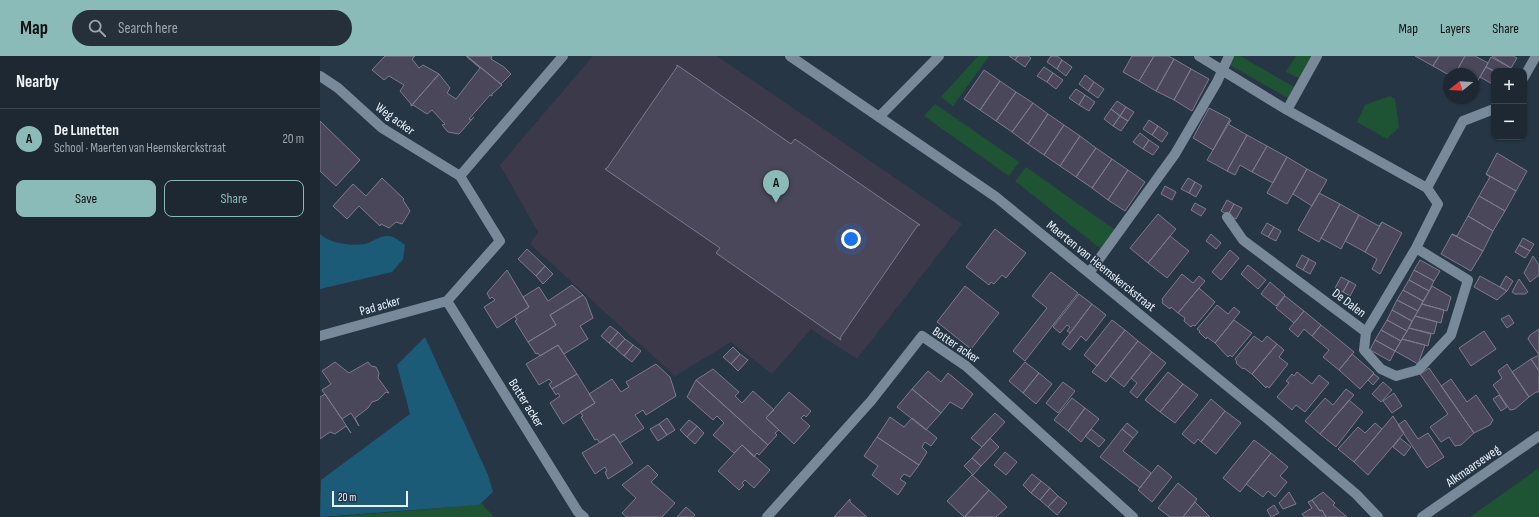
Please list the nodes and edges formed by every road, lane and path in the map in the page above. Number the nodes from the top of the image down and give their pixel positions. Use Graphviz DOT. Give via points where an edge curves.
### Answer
graph roads {
  1 [pos="563,56"];
  2 [pos="790,56"];
  3 [pos="939,56"];
  4 [pos="1199,56"];
  5 [pos="1229,56"];
  6 [pos="1317,56"];
  7 [pos="1536,56"];
  8 [pos="1221,71"];
  9 [pos="1527,71"];
  10 [pos="320,76"];
  11 [pos="1286,110"];
  12 [pos="1491,110"];
  13 [pos="879,117"];
  14 [pos="460,176"];
  15 [pos="1427,188"];
  16 [pos="1227,218"];
  17 [pos="1416,248"];
  18 [pos="1089,273"];
  19 [pos="447,301"];
  20 [pos="1366,332"];
  21 [pos="320,336"];
  22 [pos="1539,436"];
  23 [pos="584,517"];
  24 [pos="767,517"];
  25 [pos="1133,517"];
  26 [pos="1378,517"];
  27 [pos="1422,517"];
  1 -- 14 [label="street"];
  2 -- 13 [label="street, Maerten van Heemskerckstraat"];
  3 -- 13 [label="street"];
  4 -- 8 [label="street, De Dalen"];
  5 -- 8 [label="street"];
  6 -- 11 [label="street"];
  7 -- 9 [label="street"];
  8 -- 11 [label="street, De Dalen"];
  8 -- 18 [label="street" via="1175,154"];
  10 -- 14 [label="street, Weg acker" via="338,88 382,128"];
  11 -- 15 [label="street, De Dalen"];
  12 -- 15 [label="street" via="1463,121"];
  13 -- 18 [label="street, Maerten van Heemskerckstraat" via="996,197"];
  14 -- 19 [label="street, Weg acker" via="500,241"];
  15 -- 17 [label="street, De Dalen" via="1438,204"];
  16 -- 20 [label="street, De Dalen" via="1243,240"];
  17 -- 20 [label="street, De Dalen"];
  17 -- 20 [label="street" via="1468,280 1450,335 1418,370 1396,376 1380,369 1364,350"];
  18 -- 26 [label="street, Maerten van Heemskerckstraat" via="1356,494"];
  19 -- 21 [label="street, Pad acker"];
  19 -- 23 [label="street, Botter acker" via="578,512"];
  22 -- 27 [label="street, Alkmaarseweg"];
  24 -- 25 [label="street, Botter acker" via="871,401 922,336 966,366"];
}
